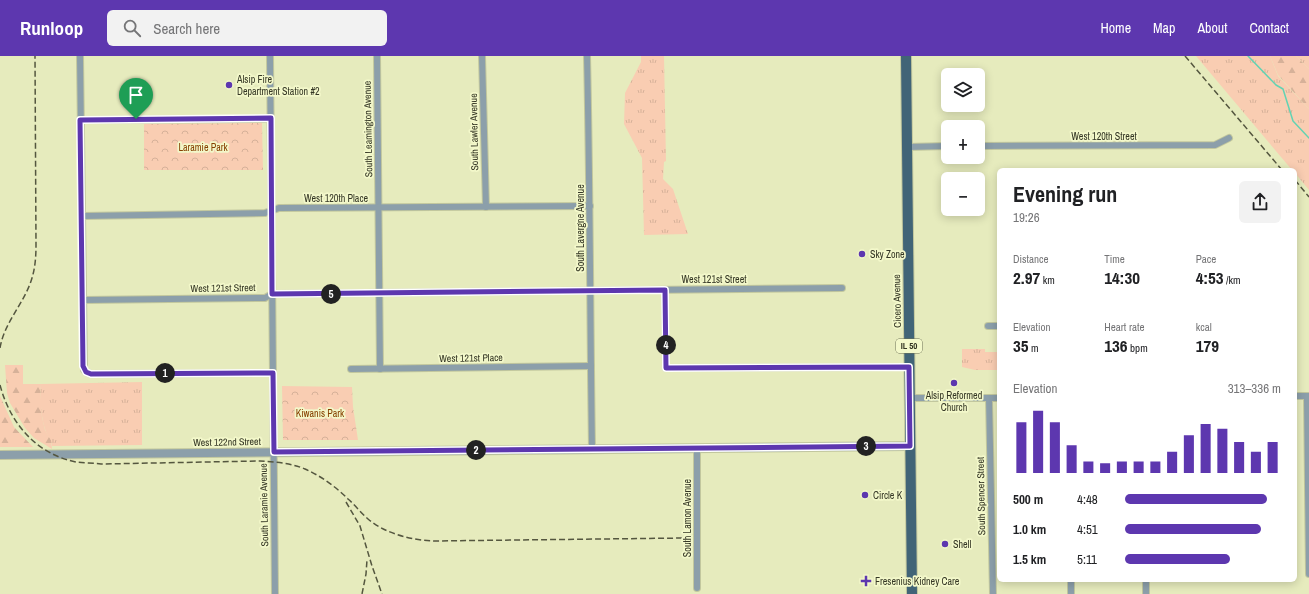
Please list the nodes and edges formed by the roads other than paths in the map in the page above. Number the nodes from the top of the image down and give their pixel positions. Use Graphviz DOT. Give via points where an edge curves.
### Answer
graph roads {
  1 [pos="80,56"];
  2 [pos="270,56"];
  3 [pos="377,56"];
  4 [pos="482,56"];
  5 [pos="587,56"];
  6 [pos="906,56"];
  7 [pos="271,118"];
  8 [pos="80,120"];
  9 [pos="1229,138"];
  10 [pos="941,146"];
  11 [pos="985,146"];
  12 [pos="907,147"];
  13 [pos="590,206"];
  14 [pos="486,207"];
  15 [pos="378,208"];
  16 [pos="271,210"];
  17 [pos="82,216"];
  18 [pos="842,288"];
  19 [pos="665,290"];
  20 [pos="590,291"];
  21 [pos="379,293"];
  22 [pos="272,294"];
  23 [pos="82,300"];
  24 [pos="988,326"];
  25 [pos="997,326"];
  26 [pos="591,366"];
  27 [pos="909,367"];
  28 [pos="351,369"];
  29 [pos="380,369"];
  30 [pos="273,373"];
  31 [pos="1297,396"];
  32 [pos="1308,396"];
  33 [pos="910,398"];
  34 [pos="989,398"];
  35 [pos="997,398"];
  36 [pos="910,446"];
  37 [pos="697,448"];
  38 [pos="592,449"];
  39 [pos="274,452"];
  40 [pos="0,455"];
  41 [pos="1309,574"];
  42 [pos="1071,582"];
  43 [pos="1146,582"];
  44 [pos="697,588"];
  45 [pos="275,594"];
  46 [pos="912,594"];
  47 [pos="993,594"];
  48 [pos="1071,594"];
  49 [pos="1146,594"];
  1 -- 8 [label="street"];
  2 -- 7 [label="street, South Laramie Avenue"];
  3 -- 15 [label="street, South Leamington Avenue"];
  4 -- 14 [label="street, South Lawler Avenue"];
  5 -- 13 [label="street, South Lavergne Avenue"];
  6 -- 12 [label="main road, Cicero Avenue / IL 50"];
  7 -- 8 [label="street"];
  7 -- 16 [label="street, South Laramie Avenue"];
  8 -- 17 [label="street"];
  9 -- 11 [label="street, West 120th Street" via="1215,145"];
  10 -- 12 [label="street"];
  12 -- 27 [label="main road, Cicero Avenue / IL 50"];
  13 -- 14 [label="street, West 120th Place"];
  13 -- 20 [label="street, South Lavergne Avenue"];
  14 -- 15 [label="street, West 120th Place"];
  15 -- 16 [label="street, West 120th Place"];
  15 -- 21 [label="street, South Leamington Avenue"];
  16 -- 17 [label="street, West 120th Place" via="265,213"];
  16 -- 22 [label="street, South Laramie Avenue"];
  17 -- 23 [label="street"];
  18 -- 19 [label="street, West 121st Street"];
  19 -- 20 [label="street, West 121st Street"];
  19 -- 27 [label="street" via="666,368"];
  20 -- 21 [label="street, West 121st Street"];
  20 -- 26 [label="street, South Lavergne Avenue"];
  21 -- 22 [label="street, West 121st Street"];
  21 -- 29 [label="street, South Leamington Avenue"];
  22 -- 23 [label="street, West 121st Street" via="265,298"];
  22 -- 30 [label="street, South Laramie Avenue"];
  23 -- 30 [label="street" via="83,366 86,372 91,374"];
  24 -- 25 [label="street"];
  26 -- 29 [label="street, West 121st Place"];
  26 -- 38 [label="street, South Lavergne Avenue"];
  27 -- 33 [label="main road, Cicero Avenue / IL 50"];
  28 -- 29 [label="street, West 121st Place"];
  30 -- 39 [label="street, South Laramie Avenue"];
  31 -- 32 [label="street"];
  32 -- 41 [label="street"];
  33 -- 34 [label="street"];
  33 -- 36 [label="main road, Cicero Avenue / IL 50"];
  34 -- 35 [label="street"];
  34 -- 47 [label="street, South Spencer Street"];
  36 -- 37 [label="street, West 122nd Street"];
  36 -- 46 [label="main road, Cicero Avenue / IL 50"];
  37 -- 38 [label="street, West 122nd Street"];
  37 -- 44 [label="street, South Lamon Avenue"];
  38 -- 39 [label="street, West 122nd Street"];
  39 -- 40 [label="street, West 122nd Street"];
  39 -- 45 [label="street, South Laramie Avenue"];
  42 -- 48 [label="street"];
  43 -- 49 [label="street"];
}
